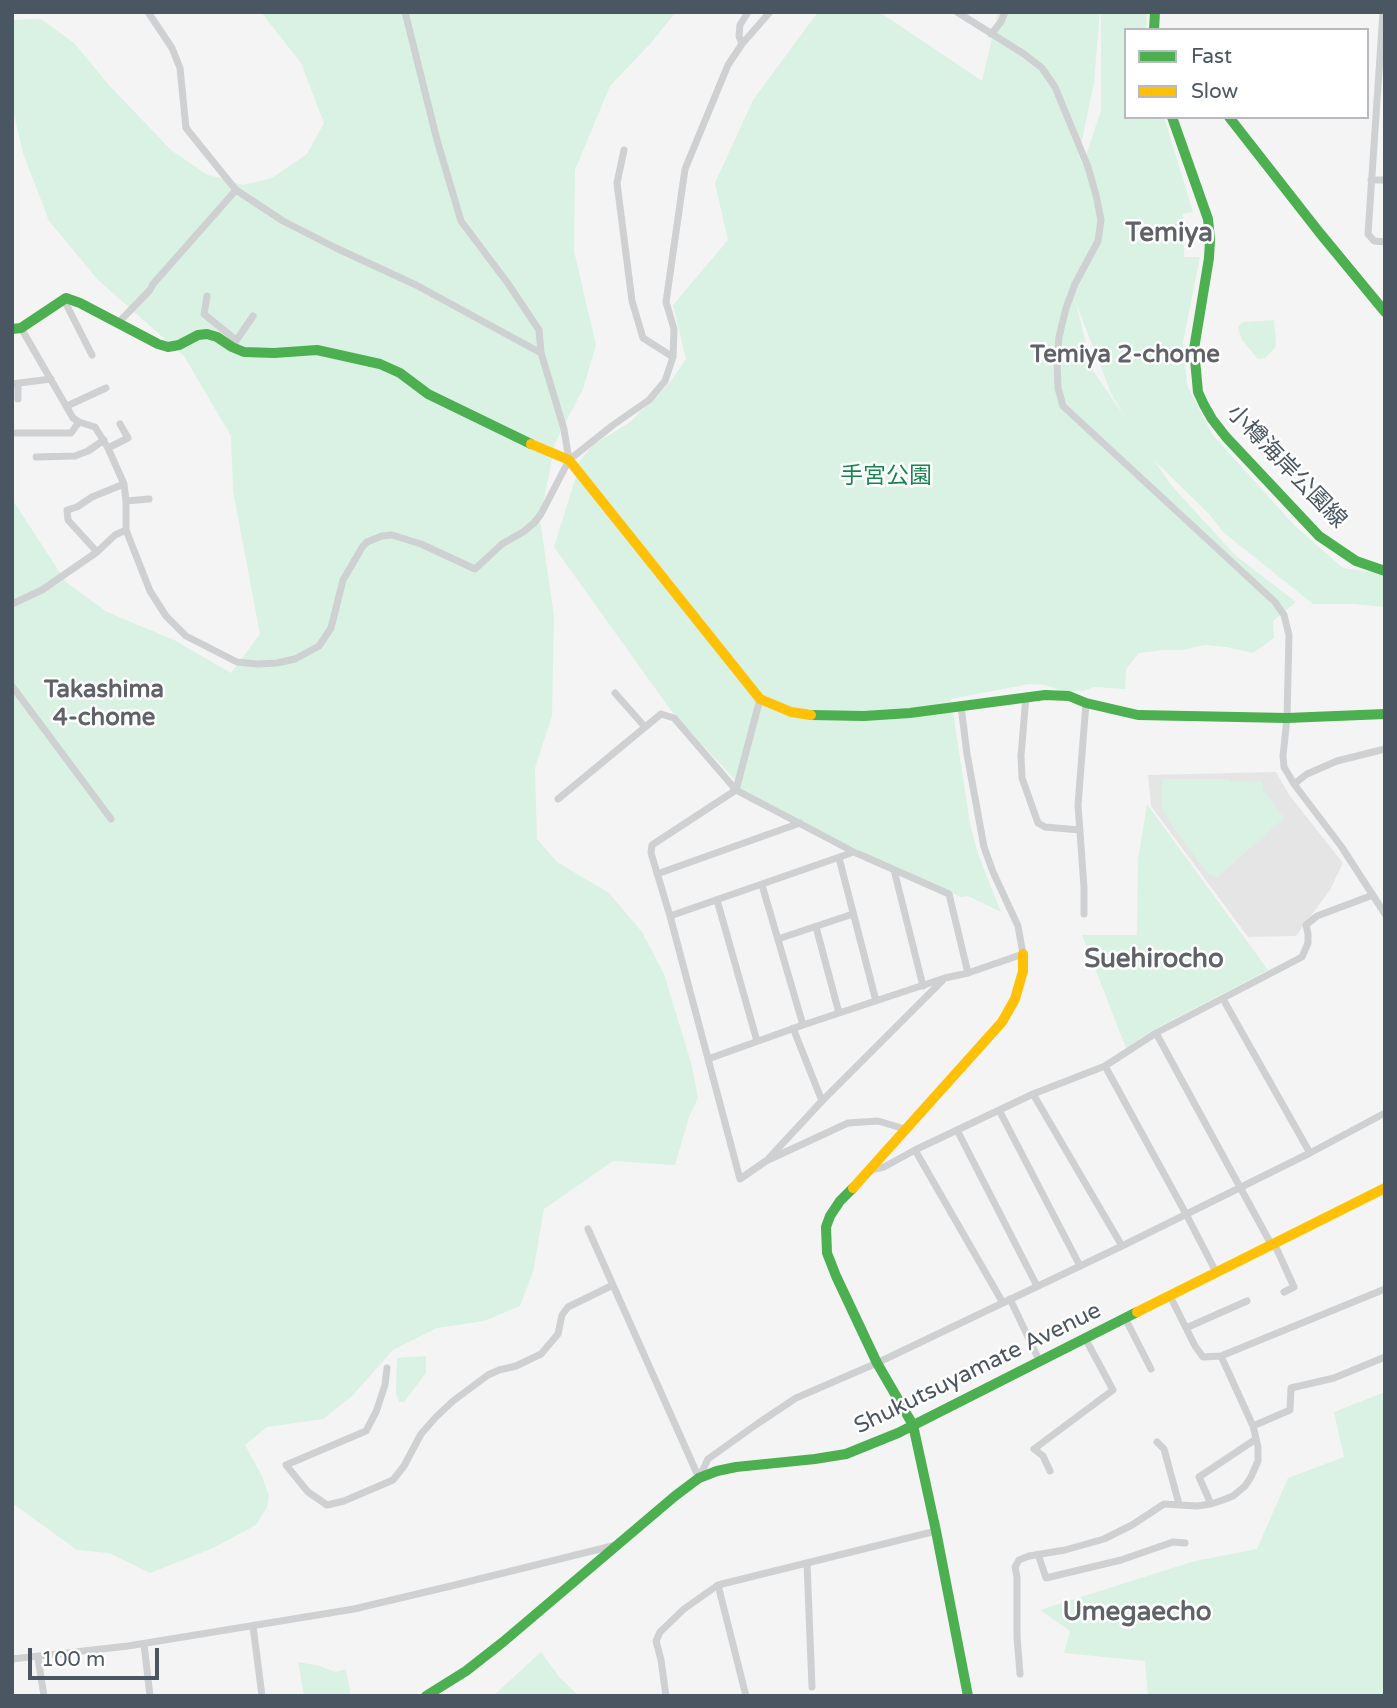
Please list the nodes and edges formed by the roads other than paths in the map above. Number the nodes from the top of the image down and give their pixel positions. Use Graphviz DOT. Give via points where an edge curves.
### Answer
graph roads {
  1 [pos="148,12"];
  2 [pos="405,12"];
  3 [pos="748,12"];
  4 [pos="770,12"];
  5 [pos="957,12"];
  6 [pos="1005,12"];
  7 [pos="1383,12"];
  8 [pos="991,34"];
  9 [pos="742,44"];
  10 [pos="1379,55"];
  11 [pos="1385,62"];
  12 [pos="1173,119"];
  13 [pos="1231,119"];
  14 [pos="624,150"];
  15 [pos="1371,180"];
  16 [pos="1385,180"];
  17 [pos="236,190"];
  18 [pos="1385,242"];
  19 [pos="207,296"];
  20 [pos="64,300"];
  21 [pos="1385,312"];
  22 [pos="253,316"];
  23 [pos="118,323"];
  24 [pos="15,327"];
  25 [pos="234,344"];
  26 [pos="541,353"];
  27 [pos="92,355"];
  28 [pos="673,357"];
  29 [pos="51,379"];
  30 [pos="15,383"];
  31 [pos="106,388"];
  32 [pos="18,399"];
  33 [pos="67,406"];
  34 [pos="79,422"];
  35 [pos="120,424"];
  36 [pos="16,433"];
  37 [pos="106,444"];
  38 [pos="36,457"];
  39 [pos="569,460"];
  40 [pos="124,484"];
  41 [pos="149,499"];
  42 [pos="126,501"];
  43 [pos="126,530"];
  44 [pos="97,552"];
  45 [pos="1385,571"];
  46 [pos="12,604"];
  47 [pos="12,686"];
  48 [pos="615,693"];
  49 [pos="1026,696"];
  50 [pos="760,699"];
  51 [pos="1086,703"];
  52 [pos="961,706"];
  53 [pos="1385,714"];
  54 [pos="1287,718"];
  55 [pos="645,727"];
  56 [pos="1385,749"];
  57 [pos="1294,784"];
  58 [pos="736,790"];
  59 [pos="558,799"];
  60 [pos="111,819"];
  61 [pos="800,823"];
  62 [pos="1080,830"];
  63 [pos="854,852"];
  64 [pos="839,858"];
  65 [pos="894,870"];
  66 [pos="657,874"];
  67 [pos="762,885"];
  68 [pos="1373,895"];
  69 [pos="717,900"];
  70 [pos="853,914"];
  71 [pos="1084,914"];
  72 [pos="1385,914"];
  73 [pos="670,916"];
  74 [pos="816,927"];
  75 [pos="778,939"];
  76 [pos="1023,954"];
  77 [pos="968,973"];
  78 [pos="945,978"];
  79 [pos="923,986"];
  80 [pos="1223,999"];
  81 [pos="876,1001"];
  82 [pos="839,1013"];
  83 [pos="803,1025"];
  84 [pos="793,1028"];
  85 [pos="1156,1033"];
  86 [pos="757,1041"];
  87 [pos="708,1059"];
  88 [pos="1105,1066"];
  89 [pos="1033,1094"];
  90 [pos="822,1101"];
  91 [pos="999,1110"];
  92 [pos="1383,1114"];
  93 [pos="1385,1124"];
  94 [pos="905,1129"];
  95 [pos="957,1130"];
  96 [pos="915,1150"];
  97 [pos="1310,1153"];
  98 [pos="766,1161"];
  99 [pos="870,1170"];
  100 [pos="1242,1188"];
  101 [pos="1385,1188"];
  102 [pos="1186,1214"];
  103 [pos="588,1229"];
  104 [pos="1273,1243"];
  105 [pos="1122,1246"];
  106 [pos="1080,1266"];
  107 [pos="1216,1272"];
  108 [pos="613,1285"];
  109 [pos="1037,1286"];
  110 [pos="1385,1289"];
  111 [pos="1284,1292"];
  112 [pos="1170,1296"];
  113 [pos="1006,1301"];
  114 [pos="1247,1301"];
  115 [pos="1125,1318"];
  116 [pos="1186,1328"];
  117 [pos="1085,1338"];
  118 [pos="1222,1356"];
  119 [pos="1385,1357"];
  120 [pos="1040,1362"];
  121 [pos="877,1363"];
  122 [pos="387,1368"];
  123 [pos="1151,1369"];
  124 [pos="913,1425"];
  125 [pos="1253,1426"];
  126 [pos="1256,1439"];
  127 [pos="1157,1443"];
  128 [pos="1050,1471"];
  129 [pos="699,1478"];
  130 [pos="1179,1504"];
  131 [pos="1211,1504"];
  132 [pos="936,1531"];
  133 [pos="1185,1543"];
  134 [pos="620,1544"];
  135 [pos="1038,1554"];
  136 [pos="807,1563"];
  137 [pos="719,1585"];
  138 [pos="253,1626"];
  139 [pos="144,1644"];
  140 [pos="38,1658"];
  141 [pos="12,1659"];
  142 [pos="1020,1674"];
  143 [pos="813,1687"];
  144 [pos="44,1696"];
  145 [pos="150,1696"];
  146 [pos="262,1696"];
  147 [pos="426,1696"];
  148 [pos="666,1696"];
  149 [pos="746,1696"];
  150 [pos="968,1696"];
  1 -- 17 [label="street" via="180,68 186,128"];
  2 -- 26 [label="street" via="461,221 539,330"];
  3 -- 9 [label="street" via="740,26"];
  4 -- 9 [label="street"];
  5 -- 8 [label="street"];
  6 -- 8 [label="street"];
  7 -- 10 [label="street"];
  8 -- 54 [label="street" via="1042,68 1055,87 1088,167 1101,220 1098,240 1075,285 1059,337 1058,388 1063,406 1275,602 1289,635"];
  9 -- 28 [label="street" via="728,65 685,169 666,302 674,329"];
  10 -- 11 [label="street"];
  10 -- 15 [label="street"];
  12 -- 45 [label="street, 小樽海岸公園線" via="1208,219 1209,258 1194,349 1195,380 1204,405 1226,437 1320,536 1356,561"];
  13 -- 21 [label="street"];
  14 -- 28 [label="street" via="617,183 632,301 643,338"];
  15 -- 16 [label="street"];
  15 -- 18 [label="street" via="1367,234 1374,241"];
  17 -- 23 [label="street"];
  17 -- 26 [label="street" via="283,221"];
  19 -- 25 [label="street" via="204,314"];
  20 -- 23 [label="street" via="80,303"];
  20 -- 24 [label="street"];
  20 -- 27 [label="street"];
  22 -- 25 [label="street"];
  23 -- 25 [label="street" via="168,347 207,334"];
  24 -- 29 [label="street"];
  25 -- 39 [label="street" via="244,352 317,350 380,364 428,394"];
  26 -- 39 [label="street"];
  28 -- 39 [label="street" via="665,381 649,400"];
  29 -- 30 [label="street"];
  29 -- 33 [label="street"];
  30 -- 32 [label="street"];
  31 -- 33 [label="street"];
  33 -- 34 [label="street"];
  34 -- 36 [label="street" via="71,433"];
  34 -- 37 [label="street" via="96,428"];
  35 -- 37 [label="street" via="128,438"];
  37 -- 38 [label="street" via="75,456"];
  37 -- 40 [label="street"];
  39 -- 43 [label="street" via="534,523 475,569 392,536 367,542 343,580 331,628 319,646 277,663 237,662 186,636 150,591"];
  39 -- 50 [label="street"];
  40 -- 42 [label="street"];
  40 -- 44 [label="street" via="68,510 68,520"];
  41 -- 42 [label="street"];
  42 -- 43 [label="street"];
  43 -- 44 [label="street"];
  44 -- 46 [label="street" via="42,590"];
  47 -- 60 [label="street"];
  48 -- 55 [label="street"];
  49 -- 51 [label="street" via="1069,696"];
  49 -- 52 [label="street"];
  49 -- 62 [label="street" via="1022,778 1038,823"];
  50 -- 52 [label="street" via="791,712 817,716 900,714"];
  50 -- 58 [label="street"];
  51 -- 54 [label="street" via="1138,715"];
  51 -- 62 [label="street"];
  52 -- 76 [label="street" via="984,847 1018,926"];
  53 -- 54 [label="street"];
  54 -- 57 [label="street" via="1284,767"];
  55 -- 58 [label="street" via="661,714 674,718"];
  55 -- 59 [label="street"];
  56 -- 57 [label="street" via="1337,761"];
  57 -- 68 [label="street"];
  58 -- 61 [label="street"];
  58 -- 66 [label="street" via="653,845"];
  61 -- 63 [label="street"];
  61 -- 66 [label="street"];
  62 -- 71 [label="street"];
  63 -- 64 [label="street"];
  63 -- 65 [label="street"];
  64 -- 67 [label="street"];
  64 -- 70 [label="street"];
  65 -- 77 [label="street" via="949,894"];
  65 -- 79 [label="street"];
  66 -- 73 [label="street"];
  67 -- 69 [label="street"];
  67 -- 75 [label="street"];
  68 -- 72 [label="street"];
  68 -- 80 [label="street" via="1317,916 1306,925 1308,943 1302,957"];
  69 -- 73 [label="street"];
  69 -- 86 [label="street"];
  70 -- 74 [label="street"];
  70 -- 81 [label="street"];
  73 -- 87 [label="street"];
  74 -- 75 [label="street"];
  74 -- 82 [label="street"];
  75 -- 83 [label="street"];
  76 -- 77 [label="street"];
  76 -- 94 [label="street" via="1015,999 1002,1022"];
  77 -- 78 [label="street"];
  78 -- 79 [label="street"];
  78 -- 90 [label="street"];
  79 -- 81 [label="street"];
  80 -- 85 [label="street"];
  80 -- 97 [label="street"];
  81 -- 82 [label="street"];
  82 -- 83 [label="street"];
  83 -- 84 [label="street"];
  84 -- 86 [label="street"];
  84 -- 90 [label="street"];
  85 -- 88 [label="street"];
  85 -- 100 [label="street"];
  86 -- 87 [label="street"];
  87 -- 98 [label="street" via="740,1179"];
  88 -- 89 [label="street"];
  88 -- 102 [label="street"];
  89 -- 91 [label="street"];
  89 -- 105 [label="street"];
  90 -- 98 [label="street"];
  91 -- 95 [label="street"];
  91 -- 106 [label="street"];
  92 -- 93 [label="street"];
  92 -- 97 [label="street"];
  94 -- 98 [label="street" via="878,1121 848,1123"];
  94 -- 99 [label="street"];
  95 -- 96 [label="street"];
  95 -- 109 [label="street"];
  96 -- 99 [label="street"];
  96 -- 113 [label="street"];
  97 -- 100 [label="street"];
  99 -- 121 [label="street" via="840,1201 826,1227 827,1253"];
  100 -- 102 [label="street"];
  100 -- 104 [label="street"];
  101 -- 104 [label="street, Shukutsuyamate Avenue"];
  102 -- 105 [label="street"];
  102 -- 107 [label="street"];
  103 -- 108 [label="street"];
  104 -- 107 [label="street, Shukutsuyamate Avenue"];
  104 -- 111 [label="street" via="1294,1287"];
  105 -- 106 [label="street"];
  106 -- 109 [label="street"];
  107 -- 112 [label="street, Shukutsuyamate Avenue"];
  108 -- 122 [label="street" via="568,1307 558,1334 541,1354 488,1375 453,1401 421,1434 393,1480 327,1505 308,1492 286,1465 366,1430 376,1412"];
  108 -- 129 [label="street"];
  109 -- 113 [label="street"];
  110 -- 118 [label="street"];
  112 -- 115 [label="street, Shukutsuyamate Avenue"];
  112 -- 116 [label="street"];
  113 -- 120 [label="street"];
  113 -- 121 [label="street"];
  114 -- 116 [label="street"];
  115 -- 117 [label="street, Shukutsuyamate Avenue"];
  115 -- 123 [label="street"];
  116 -- 118 [label="street" via="1203,1357"];
  117 -- 120 [label="street, Shukutsuyamate Avenue"];
  117 -- 128 [label="street" via="1114,1390 1034,1450 1043,1456"];
  118 -- 125 [label="street"];
  119 -- 125 [label="street" via="1334,1378 1291,1388 1290,1410"];
  120 -- 124 [label="street, Shukutsuyamate Avenue"];
  121 -- 124 [label="street"];
  121 -- 129 [label="street" via="796,1398 708,1460"];
  124 -- 129 [label="street, Shukutsuyamate Avenue" via="846,1454 736,1467"];
  124 -- 132 [label="street"];
  125 -- 126 [label="street"];
  126 -- 131 [label="street" via="1258,1461 1245,1486"];
  126 -- 131 [label="street" via="1199,1477"];
  127 -- 130 [label="street" via="1164,1449"];
  129 -- 134 [label="street, Shukutsuyamate Avenue"];
  130 -- 131 [label="street"];
  130 -- 135 [label="street" via="1164,1504 1104,1539"];
  132 -- 136 [label="street"];
  132 -- 150 [label="street"];
  133 -- 135 [label="street" via="1173,1542 1046,1578"];
  134 -- 138 [label="street" via="367,1606"];
  134 -- 147 [label="street, Shukutsuyamate Avenue" via="466,1671"];
  135 -- 142 [label="street" via="1019,1560 1015,1567"];
  136 -- 137 [label="street"];
  136 -- 143 [label="street"];
  137 -- 148 [label="street" via="660,1632 656,1641"];
  137 -- 149 [label="street"];
  138 -- 139 [label="street"];
  138 -- 146 [label="street"];
  139 -- 140 [label="street"];
  139 -- 145 [label="street"];
  140 -- 141 [label="street"];
  140 -- 144 [label="street"];
}
